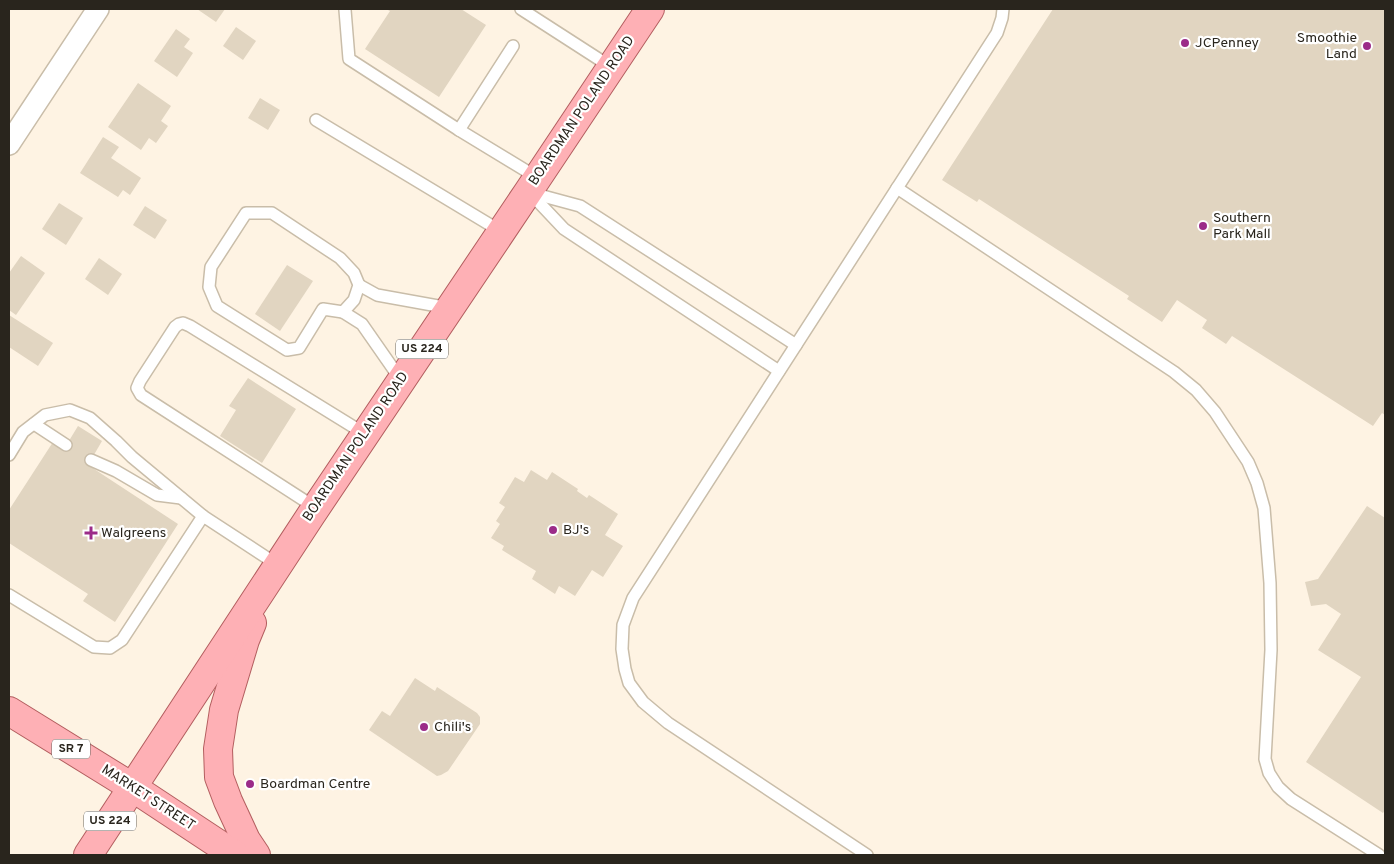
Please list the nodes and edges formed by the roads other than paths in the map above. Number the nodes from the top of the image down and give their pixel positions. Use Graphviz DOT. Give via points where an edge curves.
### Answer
graph roads {
  1 [pos="98,9"];
  2 [pos="521,9"];
  3 [pos="650,9"];
  4 [pos="1003,9"];
  5 [pos="345,10"];
  6 [pos="513,46"];
  7 [pos="611,67"];
  8 [pos="316,120"];
  9 [pos="459,130"];
  10 [pos="9,144"];
  11 [pos="533,185"];
  12 [pos="898,188"];
  13 [pos="502,232"];
  14 [pos="359,285"];
  15 [pos="450,308"];
  16 [pos="343,312"];
  17 [pos="796,345"];
  18 [pos="779,371"];
  19 [pos="402,380"];
  20 [pos="34,424"];
  21 [pos="365,434"];
  22 [pos="66,444"];
  23 [pos="9,455"];
  24 [pos="91,460"];
  25 [pos="181,498"];
  26 [pos="316,508"];
  27 [pos="203,516"];
  28 [pos="275,570"];
  29 [pos="9,594"];
  30 [pos="9,711"];
  31 [pos="132,787"];
  32 [pos="861,854"];
  33 [pos="88,855"];
  34 [pos="235,855"];
  35 [pos="256,855"];
  36 [pos="1379,855"];
  1 -- 10 [label="street"];
  2 -- 7 [label="lane"];
  3 -- 7 [label="main road, BOARDMAN POLAND ROAD / US 224"];
  4 -- 12 [label="lane" via="998,33"];
  5 -- 9 [label="lane" via="349,59"];
  6 -- 9 [label="lane"];
  7 -- 11 [label="main road, BOARDMAN POLAND ROAD / US 224"];
  8 -- 13 [label="lane"];
  9 -- 11 [label="lane"];
  11 -- 13 [label="main road, BOARDMAN POLAND ROAD / US 224"];
  11 -- 17 [label="lane" via="580,206"];
  11 -- 18 [label="lane" via="564,230"];
  12 -- 17 [label="lane"];
  12 -- 36 [label="lane" via="1174,372 1215,412 1248,462 1264,508 1270,584 1271,650 1265,759 1269,773 1278,788 1292,799"];
  13 -- 15 [label="main road, BOARDMAN POLAND ROAD / US 224"];
  14 -- 15 [label="lane" via="377,295"];
  14 -- 16 [label="lane" via="354,300"];
  14 -- 16 [label="lane" via="354,273 340,258 272,213 246,214 211,267 209,287 217,306 287,350 299,348 322,309"];
  15 -- 19 [label="main road, BOARDMAN POLAND ROAD / US 224"];
  16 -- 19 [label="lane" via="362,324"];
  17 -- 18 [label="lane"];
  18 -- 32 [label="lane" via="633,598 624,625 622,649 625,669 629,683 643,702 668,723"];
  19 -- 21 [label="main road, BOARDMAN POLAND ROAD / US 224"];
  20 -- 22 [label="lane"];
  20 -- 23 [label="lane" via="23,432"];
  20 -- 25 [label="lane" via="45,415 70,410 90,418"];
  21 -- 26 [label="main road, BOARDMAN POLAND ROAD / US 224"];
  21 -- 26 [label="lane" via="190,326 179,324 175,328 140,381 137,388 141,395"];
  24 -- 25 [label="lane" via="157,495"];
  25 -- 27 [label="lane"];
  26 -- 28 [label="main road, BOARDMAN POLAND ROAD / US 224"];
  27 -- 28 [label="lane"];
  27 -- 29 [label="lane" via="122,640 110,648 94,647"];
  28 -- 31 [label="main road, BOARDMAN POLAND ROAD / US 224"];
  28 -- 35 [label="main road" via="245,640 224,710 218,749 219,777 246,840"];
  30 -- 31 [label="main road, MARKET STREET / SR 7"];
  31 -- 33 [label="main road, US 224"];
  31 -- 34 [label="main road, MARKET STREET / SR 7"];
}
